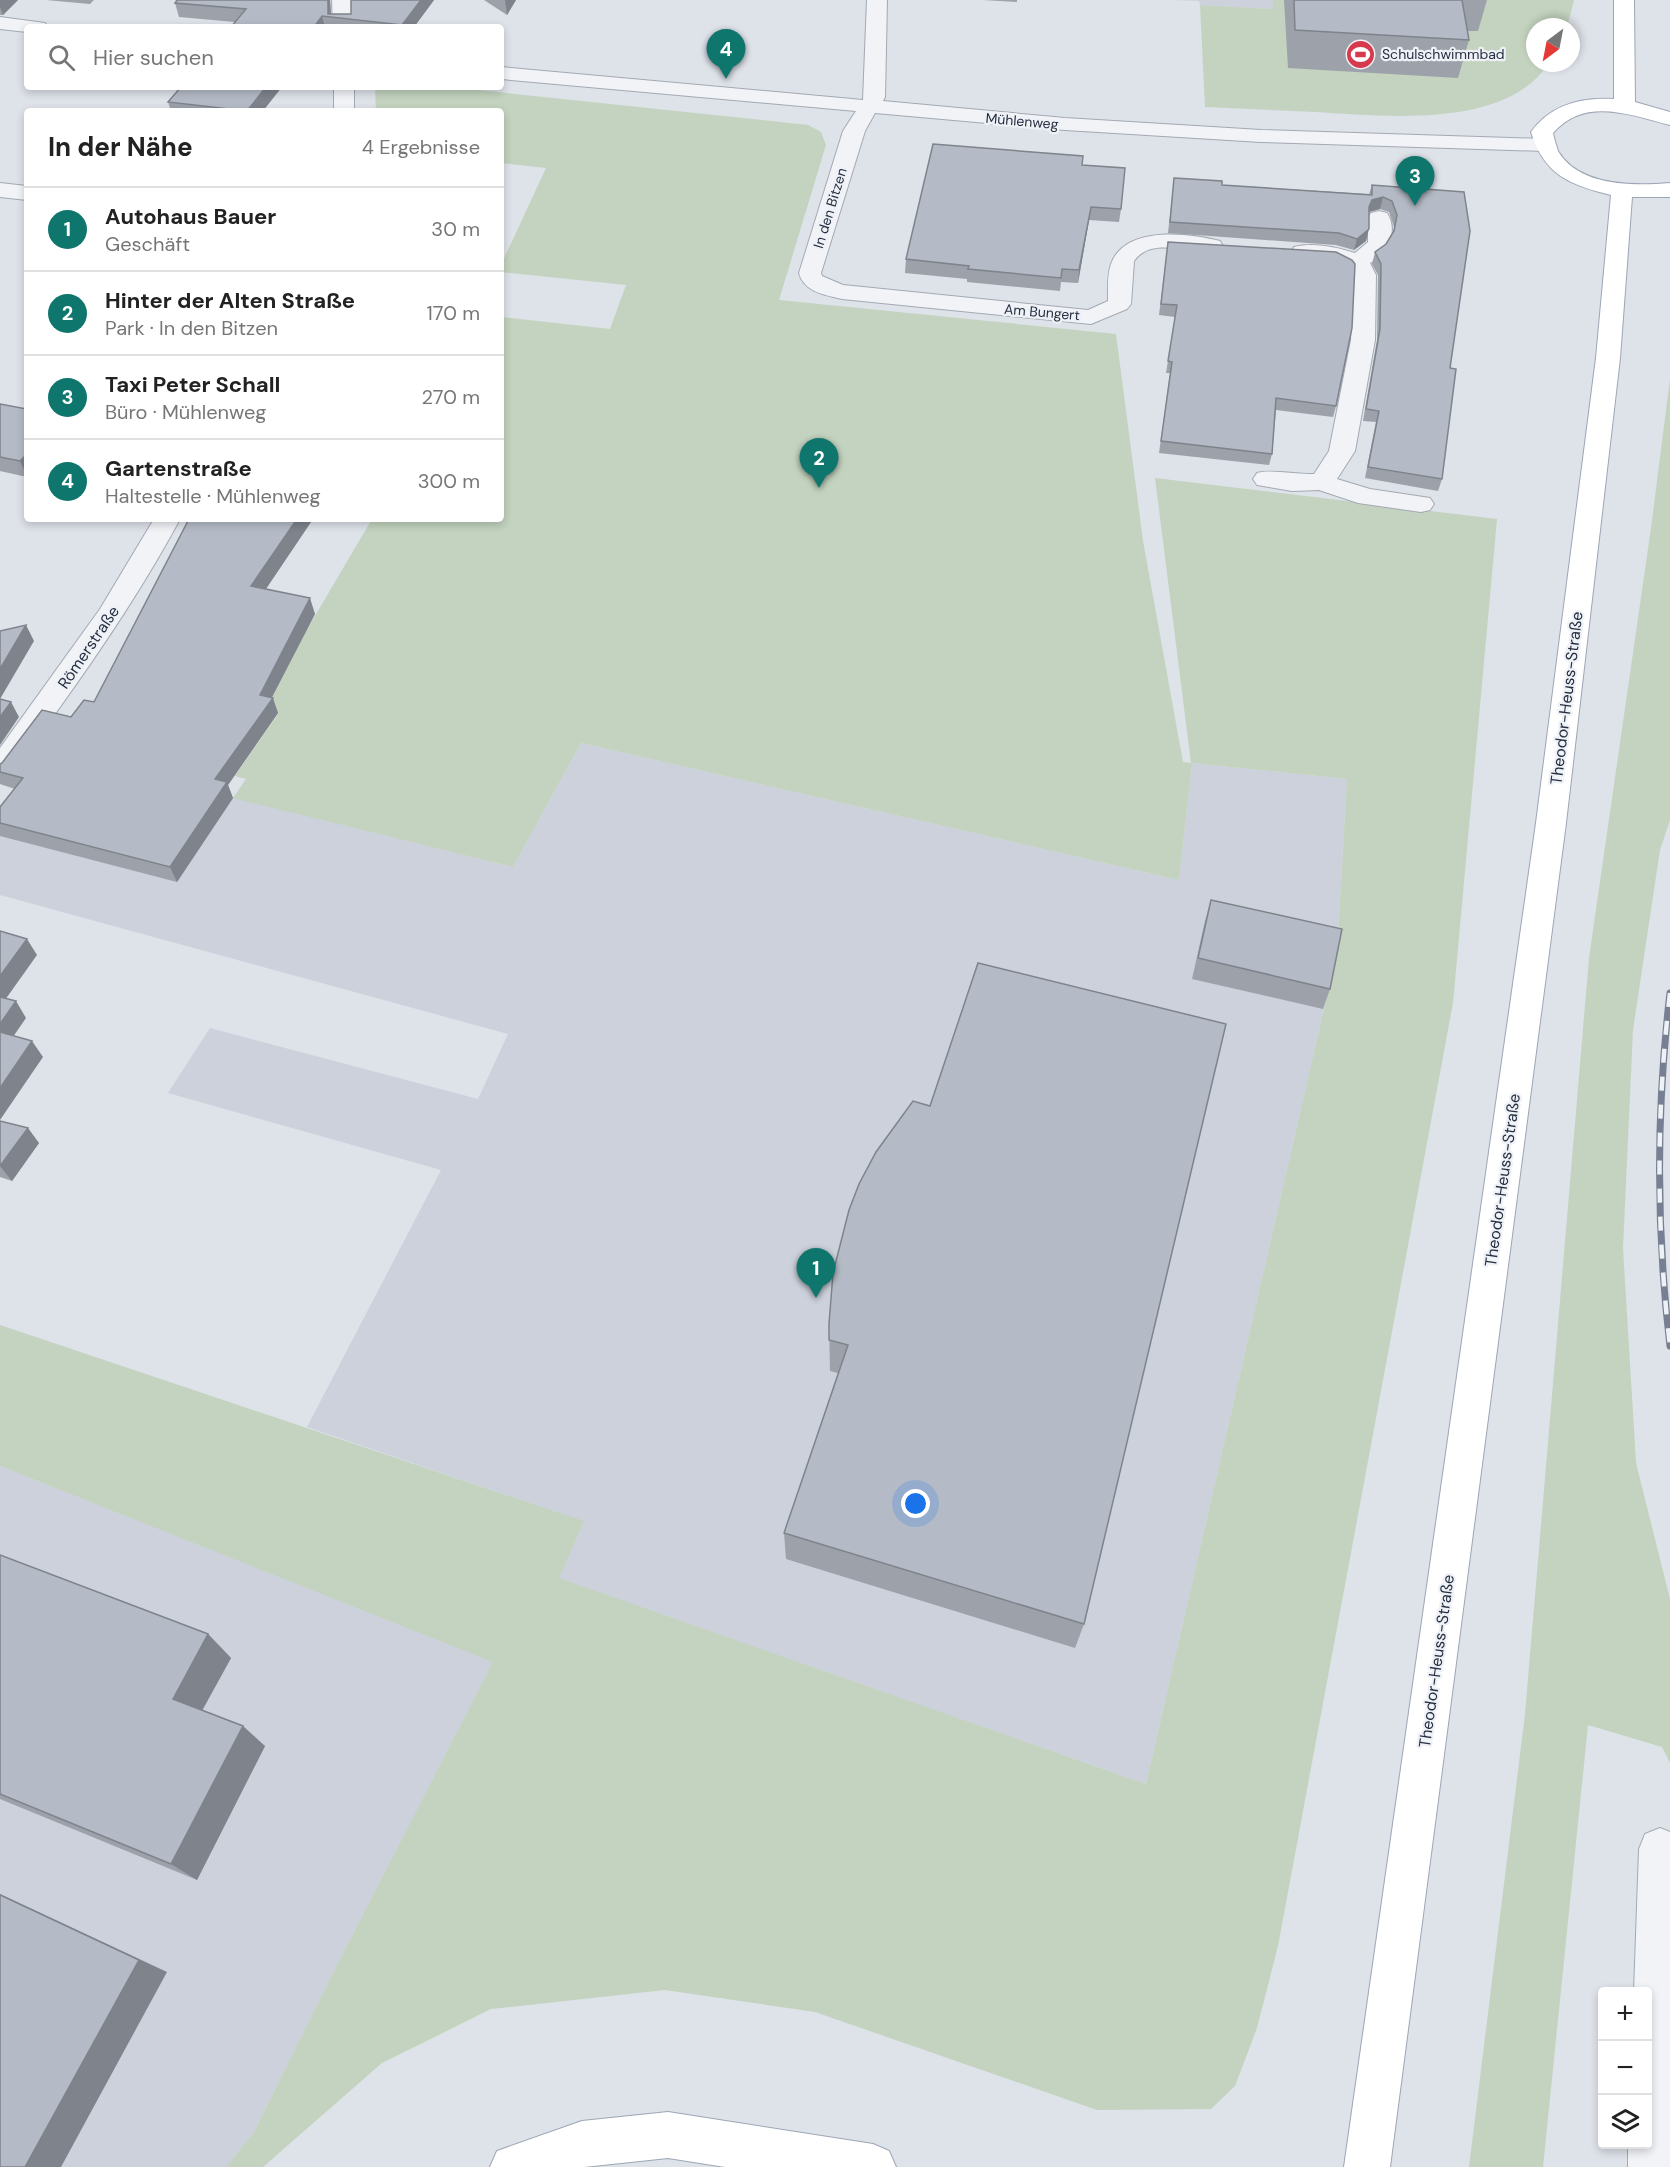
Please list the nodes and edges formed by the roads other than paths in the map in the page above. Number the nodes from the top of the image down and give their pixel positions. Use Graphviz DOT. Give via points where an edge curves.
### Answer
graph roads {
  1 [pos="342,0"];
  2 [pos="878,0"];
  3 [pos="1624,0"];
  4 [pos="0,23"];
  5 [pos="343,24"];
  6 [pos="24,25"];
  7 [pos="504,73"];
  8 [pos="344,90"];
  9 [pos="1625,106"];
  10 [pos="344,108"];
  11 [pos="869,108"];
  12 [pos="1670,118"];
  13 [pos="1544,145"];
  14 [pos="0,190"];
  15 [pos="1622,190"];
  16 [pos="1670,190"];
  17 [pos="24,193"];
  18 [pos="1378,218"];
  19 [pos="1229,247"];
  20 [pos="1277,250"];
  21 [pos="1356,261"];
  22 [pos="842,292"];
  23 [pos="1266,479"];
  24 [pos="1322,482"];
  25 [pos="1421,504"];
  26 [pos="165,522"];
  27 [pos="0,769"];
  28 [pos="1660,1849"];
  29 [pos="825,2162"];
  30 [pos="513,2167"];
  31 [pos="873,2167"];
  32 [pos="1367,2167"];
  33 [pos="1651,2167"];
  1 -- 5 [label="street"];
  2 -- 11 [label="street" via="875,97"];
  3 -- 9 [label="main road"];
  4 -- 6 [label="street"];
  7 -- 11 [label="street, Mühlenweg"];
  8 -- 10 [label="street"];
  9 -- 12 [label="main road"];
  9 -- 13 [label="main road" via="1580,107 1562,113 1542,132"];
  11 -- 13 [label="street, Mühlenweg" via="1261,136"];
  11 -- 22 [label="street, In den Bitzen" via="854,131 810,273 812,280"];
  13 -- 15 [label="main road" via="1548,154 1569,172"];
  14 -- 17 [label="street"];
  15 -- 16 [label="main road"];
  15 -- 32 [label="main road, Theodor-Heuss-Straße" via="1606,370 1551,823"];
  18 -- 21 [label="street" via="1379,243 1370,254"];
  19 -- 22 [label="street, Am Bungert" via="1158,242 1138,246 1122,262 1119,304 1091,317"];
  20 -- 21 [label="street" via="1336,254"];
  21 -- 24 [label="street" via="1365,275 1364,340 1342,451"];
  23 -- 24 [label="street"];
  24 -- 25 [label="street" via="1360,496"];
  26 -- 27 [label="street, Römerstraße" via="145,561 77,665"];
  28 -- 33 [label="street"];
  29 -- 30 [label="main road" via="668,2135 582,2144"];
  29 -- 31 [label="main road"];
}
